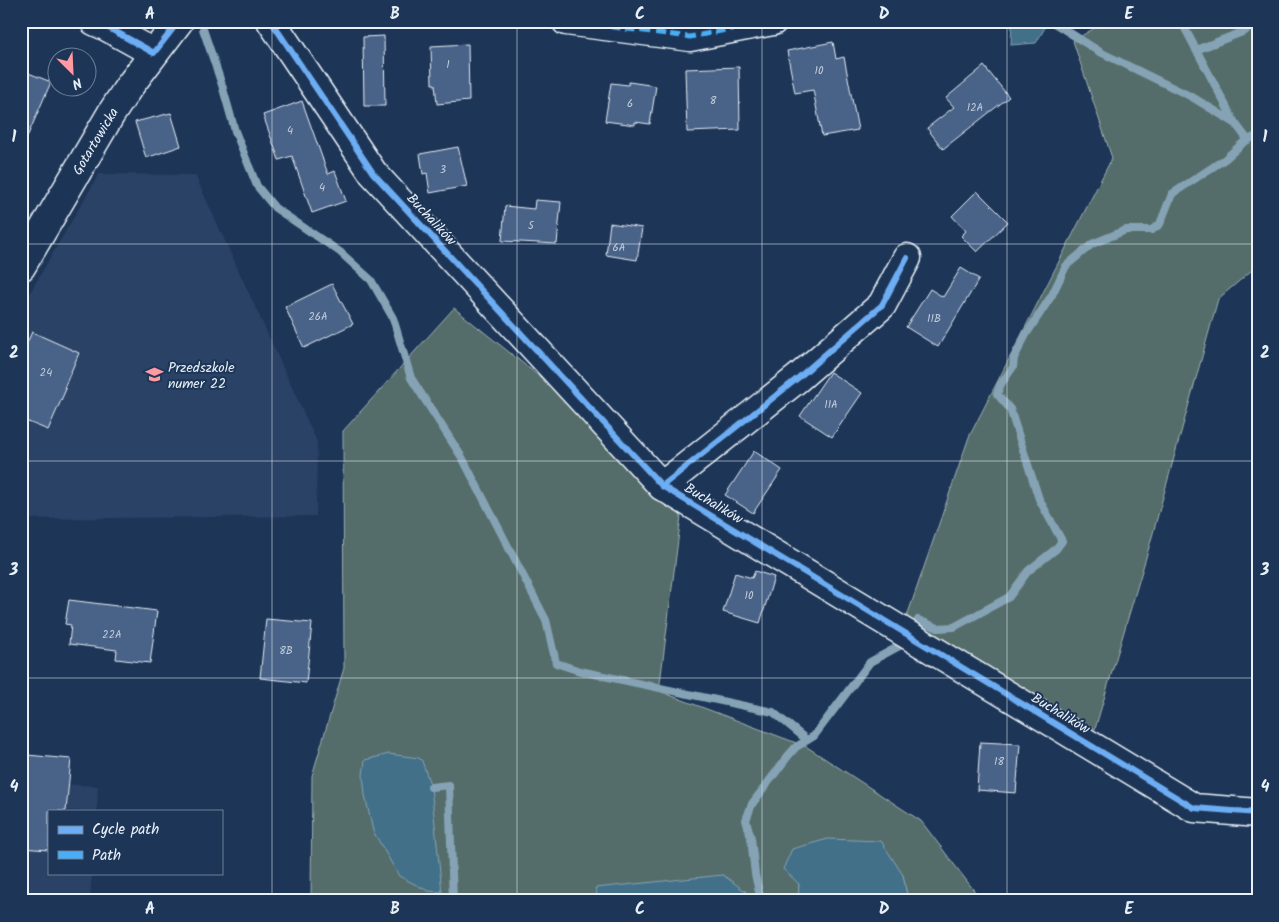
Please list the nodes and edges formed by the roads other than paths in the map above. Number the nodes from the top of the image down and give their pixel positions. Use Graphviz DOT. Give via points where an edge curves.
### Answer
graph roads {
  1 [pos="94,21"];
  2 [pos="179,21"];
  3 [pos="271,21"];
  4 [pos="566,21"];
  5 [pos="773,21"];
  6 [pos="154,53"];
  7 [pos="907,258"];
  8 [pos="21,266"];
  9 [pos="662,486"];
  10 [pos="1258,813"];
  1 -- 6 [label="street"];
  2 -- 6 [label="street, Gotartowicka"];
  3 -- 9 [label="street, Buchalików" via="372,173"];
  4 -- 5 [label="street" via="690,36"];
  6 -- 8 [label="street, Gotartowicka" via="111,114"];
  7 -- 9 [label="street" via="882,305 798,378"];
  9 -- 10 [label="street, Buchalików" via="1194,808"];
}
